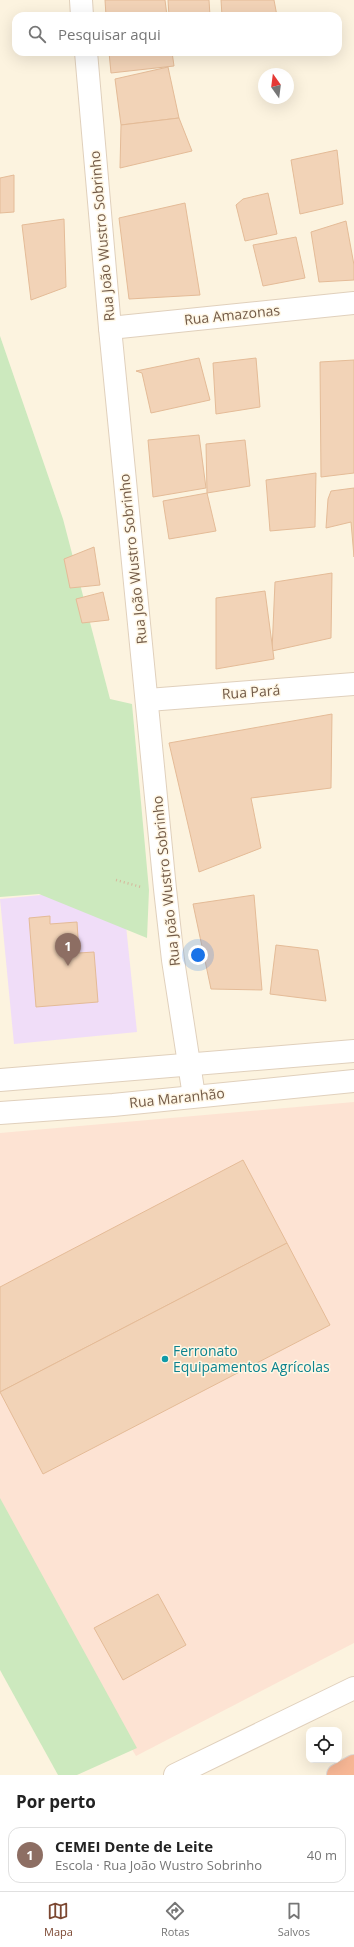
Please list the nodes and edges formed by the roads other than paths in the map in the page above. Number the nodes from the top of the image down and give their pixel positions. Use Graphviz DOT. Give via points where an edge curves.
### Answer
graph roads {
  1 [pos="81,0"];
  2 [pos="82,12"];
  3 [pos="86,56"];
  4 [pos="354,302"];
  5 [pos="110,328"];
  6 [pos="354,684"];
  7 [pos="148,700"];
  8 [pos="354,1051"];
  9 [pos="189,1065"];
  10 [pos="0,1080"];
  11 [pos="354,1081"];
  12 [pos="194,1096"];
  13 [pos="0,1113"];
  14 [pos="354,1688"];
  15 [pos="354,1766"];
  16 [pos="176,1775"];
  17 [pos="338,1775"];
  1 -- 2 [label="street"];
  3 -- 5 [label="street, Rua João Wustro Sobrinho"];
  4 -- 5 [label="street, Rua Amazonas"];
  5 -- 7 [label="street, Rua João Wustro Sobrinho"];
  6 -- 7 [label="street, Rua Pará"];
  7 -- 9 [label="street, Rua João Wustro Sobrinho" via="173,960"];
  8 -- 9 [label="street"];
  9 -- 10 [label="street"];
  9 -- 12 [label="street, Rua João Wustro Sobrinho"];
  11 -- 12 [label="street, Rua Maranhão"];
  12 -- 13 [label="street, Rua Maranhão"];
  14 -- 16 [label="street"];
  15 -- 17 [label="highway"];
}
